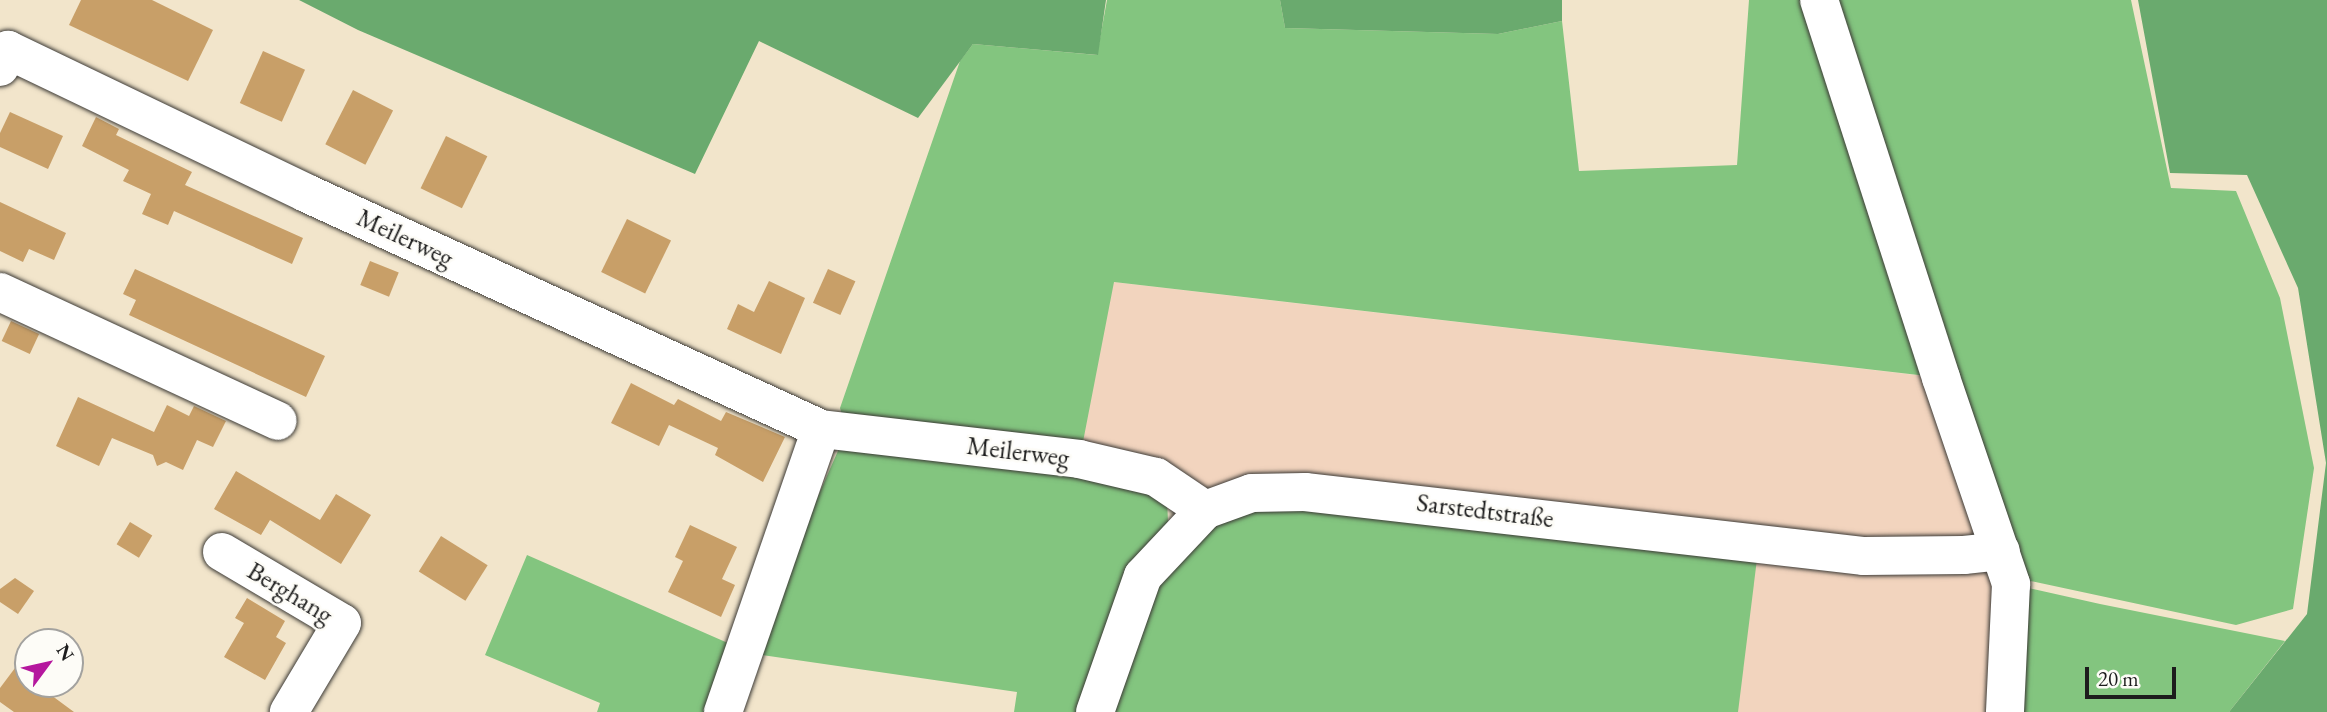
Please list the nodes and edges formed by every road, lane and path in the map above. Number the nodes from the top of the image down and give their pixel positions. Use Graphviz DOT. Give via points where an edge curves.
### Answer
graph roads {
  1 [pos="1819,0"];
  2 [pos="3,54"];
  3 [pos="0,292"];
  4 [pos="278,421"];
  5 [pos="821,429"];
  6 [pos="1205,510"];
  7 [pos="2001,551"];
  8 [pos="222,552"];
  9 [pos="289,712"];
  10 [pos="723,712"];
  11 [pos="1095,712"];
  12 [pos="2005,712"];
  1 -- 7 [label="street"];
  2 -- 5 [label="street, Meilerweg"];
  3 -- 4 [label="street"];
  5 -- 6 [label="street, Meilerweg" via="1079,459 1156,477"];
  5 -- 10 [label="street"];
  6 -- 7 [label="street, Sarstedtstraße" via="1252,493 1305,492 1864,556"];
  6 -- 11 [label="street, Sarstedtstraße" via="1143,576"];
  7 -- 12 [label="street" via="2011,584"];
  8 -- 9 [label="street, Berghang" via="342,623"];
}
